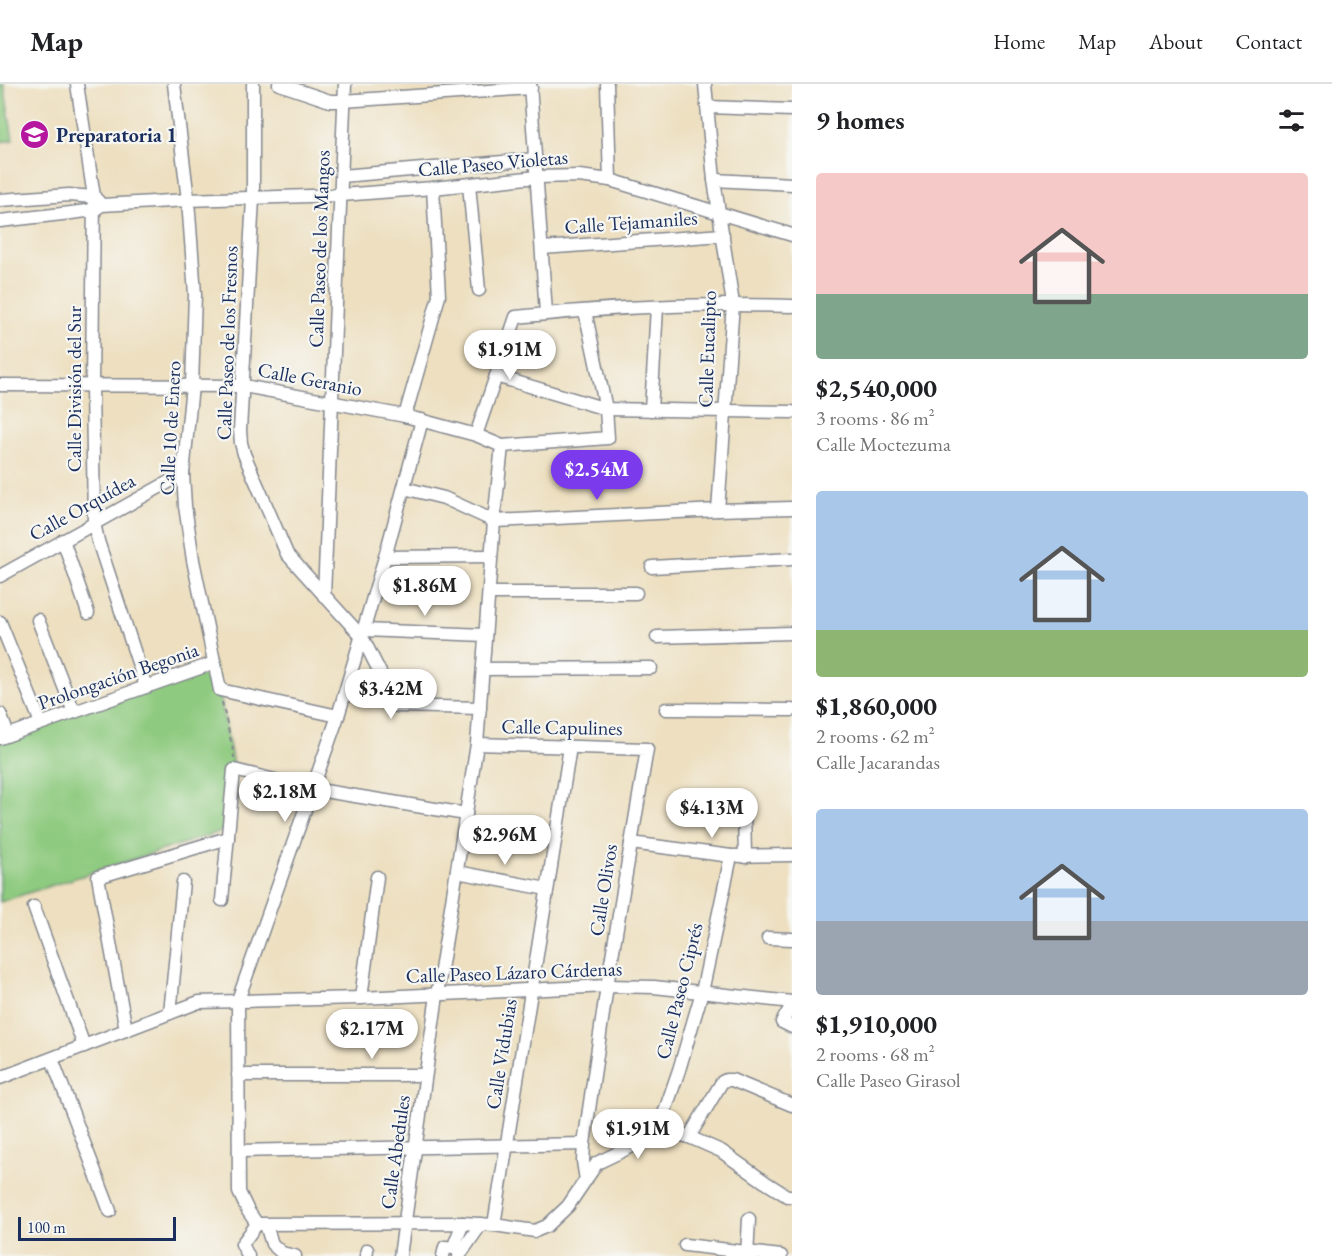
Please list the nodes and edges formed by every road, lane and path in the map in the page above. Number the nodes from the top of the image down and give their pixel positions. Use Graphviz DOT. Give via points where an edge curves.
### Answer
graph roads {
  1 [pos="77,84"];
  2 [pos="174,84"];
  3 [pos="253,84"];
  4 [pos="279,84"];
  5 [pos="345,84"];
  6 [pos="607,84"];
  7 [pos="705,84"];
  8 [pos="530,86"];
  9 [pos="343,101"];
  10 [pos="707,107"];
  11 [pos="792,110"];
  12 [pos="536,159"];
  13 [pos="342,176"];
  14 [pos="537,177"];
  15 [pos="610,180"];
  16 [pos="714,180"];
  17 [pos="792,184"];
  18 [pos="469,185"];
  19 [pos="433,188"];
  20 [pos="341,195"];
  21 [pos="253,199"];
  22 [pos="0,200"];
  23 [pos="188,200"];
  24 [pos="96,204"];
  25 [pos="720,212"];
  26 [pos="0,221"];
  27 [pos="723,235"];
  28 [pos="792,235"];
  29 [pos="542,248"];
  30 [pos="478,290"];
  31 [pos="733,304"];
  32 [pos="792,306"];
  33 [pos="657,307"];
  34 [pos="585,311"];
  35 [pos="546,313"];
  36 [pos="496,376"];
  37 [pos="0,385"];
  38 [pos="93,385"];
  39 [pos="192,386"];
  40 [pos="243,386"];
  41 [pos="332,403"];
  42 [pos="606,409"];
  43 [pos="651,410"];
  44 [pos="724,411"];
  45 [pos="792,412"];
  46 [pos="405,416"];
  47 [pos="422,420"];
  48 [pos="476,435"];
  49 [pos="502,446"];
  50 [pos="183,474"];
  51 [pos="404,488"];
  52 [pos="792,508"];
  53 [pos="718,510"];
  54 [pos="494,520"];
  55 [pos="94,522"];
  56 [pos="63,540"];
  57 [pos="492,556"];
  58 [pos="385,557"];
  59 [pos="792,560"];
  60 [pos="652,567"];
  61 [pos="0,576"];
  62 [pos="489,593"];
  63 [pos="636,593"];
  64 [pos="324,596"];
  65 [pos="88,613"];
  66 [pos="38,620"];
  67 [pos="0,622"];
  68 [pos="363,633"];
  69 [pos="792,633"];
  70 [pos="485,635"];
  71 [pos="657,637"];
  72 [pos="214,663"];
  73 [pos="651,668"];
  74 [pos="483,669"];
  75 [pos="146,687"];
  76 [pos="220,690"];
  77 [pos="480,708"];
  78 [pos="666,709"];
  79 [pos="792,710"];
  80 [pos="74,712"];
  81 [pos="0,714"];
  82 [pos="338,716"];
  83 [pos="41,723"];
  84 [pos="4,736"];
  85 [pos="477,744"];
  86 [pos="570,747"];
  87 [pos="646,749"];
  88 [pos="234,770"];
  89 [pos="312,789"];
  90 [pos="744,810"];
  91 [pos="466,814"];
  92 [pos="228,838"];
  93 [pos="631,843"];
  94 [pos="792,855"];
  95 [pos="731,856"];
  96 [pos="745,857"];
  97 [pos="457,872"];
  98 [pos="377,877"];
  99 [pos="183,882"];
  100 [pos="547,890"];
  101 [pos="222,900"];
  102 [pos="34,907"];
  103 [pos="768,938"];
  104 [pos="792,939"];
  105 [pos="607,986"];
  106 [pos="531,989"];
  107 [pos="702,992"];
  108 [pos="437,994"];
  109 [pos="361,998"];
  110 [pos="238,1000"];
  111 [pos="792,1003"];
  112 [pos="170,1013"];
  113 [pos="792,1028"];
  114 [pos="126,1030"];
  115 [pos="84,1046"];
  116 [pos="52,1059"];
  117 [pos="0,1064"];
  118 [pos="238,1075"];
  119 [pos="425,1075"];
  120 [pos="2,1077"];
  121 [pos="792,1105"];
  122 [pos="657,1134"];
  123 [pos="688,1137"];
  124 [pos="584,1144"];
  125 [pos="507,1146"];
  126 [pos="415,1148"];
  127 [pos="239,1150"];
  128 [pos="586,1180"];
  129 [pos="790,1199"];
  130 [pos="110,1212"];
  131 [pos="749,1219"];
  132 [pos="404,1223"];
  133 [pos="464,1223"];
  134 [pos="262,1224"];
  135 [pos="481,1224"];
  136 [pos="494,1225"];
  137 [pos="685,1245"];
  138 [pos="747,1254"];
  139 [pos="248,1256"];
  140 [pos="295,1256"];
  141 [pos="400,1256"];
  142 [pos="443,1256"];
  143 [pos="459,1256"];
  144 [pos="781,1256"];
  1 -- 24 [label="street, Calle División del Sur"];
  2 -- 23 [label="street, Calle 10 de Enero"];
  3 -- 21 [label="street, Calle Paseo de los Fresnos"];
  4 -- 9 [label="street" via="330,101"];
  5 -- 9 [label="street, Calle Paseo de los Mangos"];
  6 -- 15 [label="street"];
  7 -- 10 [label="street, Calle Eucalipto"];
  8 -- 9 [label="street"];
  8 -- 12 [label="street"];
  9 -- 13 [label="street, Calle Paseo de los Mangos"];
  10 -- 11 [label="street"];
  10 -- 16 [label="street, Calle Eucalipto"];
  12 -- 13 [label="street, Calle Paseo Violetas"];
  12 -- 14 [label="street"];
  13 -- 20 [label="street, Calle Paseo de los Mangos"];
  14 -- 15 [label="street, Calle Paseo Violetas"];
  14 -- 18 [label="street, Calle Paseo Violetas"];
  14 -- 29 [label="street"];
  15 -- 25 [label="street, Calle Paseo Violetas"];
  16 -- 17 [label="street"];
  16 -- 25 [label="street, Calle Eucalipto"];
  18 -- 19 [label="street, Calle Paseo Violetas"];
  18 -- 30 [label="street"];
  19 -- 20 [label="street, Calle Paseo Violetas"];
  19 -- 46 [label="street" via="439,296"];
  20 -- 21 [label="street, Calle Paseo Violetas"];
  20 -- 41 [label="street, Calle Paseo de los Mangos"];
  21 -- 23 [label="street, Calle Paseo Violetas"];
  21 -- 40 [label="street, Calle Paseo de los Fresnos"];
  22 -- 24 [label="street" via="69,195"];
  23 -- 24 [label="street, Calle Paseo Violetas"];
  23 -- 39 [label="street, Calle 10 de Enero" via="195,294"];
  24 -- 26 [label="street"];
  24 -- 38 [label="street, Calle División del Sur"];
  25 -- 27 [label="street, Calle Eucalipto"];
  25 -- 28 [label="street, Calle Paseo Violetas"];
  27 -- 29 [label="street, Calle Tejamaniles"];
  27 -- 31 [label="street, Calle Eucalipto"];
  29 -- 35 [label="street"];
  31 -- 32 [label="street"];
  31 -- 33 [label="street"];
  31 -- 44 [label="street, Calle Eucalipto"];
  33 -- 34 [label="street"];
  33 -- 43 [label="street"];
  34 -- 35 [label="street"];
  34 -- 42 [label="street"];
  35 -- 36 [label="street" via="516,317"];
  36 -- 42 [label="street"];
  36 -- 48 [label="street"];
  37 -- 38 [label="street, Calle Geranio"];
  38 -- 39 [label="street, Calle Geranio"];
  38 -- 55 [label="street, Calle División del Sur"];
  39 -- 40 [label="street, Calle Geranio"];
  39 -- 50 [label="street, Calle 10 de Enero"];
  40 -- 41 [label="street, Calle Geranio"];
  40 -- 64 [label="street, Calle Paseo de los Fresnos" via="240,430 244,454 287,554"];
  41 -- 46 [label="street, Calle Geranio"];
  41 -- 64 [label="street, Calle Paseo de los Mangos"];
  42 -- 43 [label="street"];
  42 -- 49 [label="street, Calle Geranio" via="608,438"];
  43 -- 44 [label="street"];
  44 -- 45 [label="street"];
  44 -- 53 [label="street, Calle Eucalipto"];
  46 -- 47 [label="street, Calle Geranio"];
  47 -- 48 [label="street, Calle Geranio"];
  47 -- 51 [label="street"];
  48 -- 49 [label="street, Calle Geranio"];
  49 -- 54 [label="street, Calle Abedules"];
  50 -- 55 [label="street, Calle Orquídea"];
  50 -- 72 [label="street, Calle 10 de Enero" via="193,560"];
  51 -- 54 [label="street" via="444,498"];
  51 -- 58 [label="street"];
  52 -- 53 [label="street"];
  53 -- 54 [label="street"];
  54 -- 57 [label="street, Calle Abedules"];
  55 -- 56 [label="street, Calle Orquídea"];
  55 -- 75 [label="street, Calle División del Sur"];
  56 -- 61 [label="street, Calle Orquídea"];
  56 -- 65 [label="street"];
  57 -- 58 [label="street"];
  57 -- 62 [label="street, Calle Abedules"];
  58 -- 68 [label="street"];
  59 -- 60 [label="street"];
  62 -- 63 [label="street"];
  62 -- 70 [label="street, Calle Abedules"];
  64 -- 68 [label="street, Calle Paseo de los Fresnos"];
  66 -- 80 [label="street"];
  67 -- 83 [label="street"];
  68 -- 70 [label="street"];
  68 -- 77 [label="street, Calle Capulines" via="397,706"];
  68 -- 82 [label="street"];
  69 -- 71 [label="street"];
  70 -- 74 [label="street, Calle Abedules"];
  72 -- 75 [label="street, Prolongación Begonia"];
  72 -- 76 [label="street, Calle 10 de Enero"];
  73 -- 74 [label="street"];
  74 -- 77 [label="street, Calle Abedules"];
  75 -- 80 [label="street, Prolongación Begonia"];
  76 -- 82 [label="street"];
  76 -- 88 [label="path"];
  77 -- 85 [label="street, Calle Abedules"];
  78 -- 79 [label="street"];
  80 -- 83 [label="street, Prolongación Begonia"];
  81 -- 84 [label="street"];
  82 -- 89 [label="street"];
  83 -- 84 [label="street, Prolongación Begonia"];
  85 -- 86 [label="street, Calle Capulines"];
  85 -- 91 [label="street, Calle Abedules"];
  86 -- 87 [label="street, Calle Capulines"];
  86 -- 100 [label="street, Calle Vidubias"];
  87 -- 93 [label="street, Calle Olivos"];
  88 -- 89 [label="street"];
  88 -- 92 [label="street"];
  89 -- 91 [label="street"];
  89 -- 110 [label="street"];
  90 -- 96 [label="street"];
  91 -- 97 [label="street, Calle Abedules"];
  92 -- 101 [label="street"];
  92 -- 114 [label="street" via="98,877"];
  93 -- 95 [label="street"];
  93 -- 105 [label="street, Calle Olivos"];
  94 -- 96 [label="street"];
  95 -- 96 [label="street"];
  95 -- 107 [label="street, Calle Paseo Ciprés"];
  97 -- 100 [label="street"];
  97 -- 108 [label="street, Calle Abedules"];
  98 -- 109 [label="street"];
  99 -- 112 [label="street"];
  100 -- 106 [label="street, Calle Vidubias"];
  102 -- 115 [label="street"];
  103 -- 104 [label="street"];
  105 -- 106 [label="street, Calle Paseo Lázaro Cárdenas"];
  105 -- 107 [label="street, Calle Paseo Lázaro Cárdenas"];
  105 -- 124 [label="street, Calle Olivos"];
  106 -- 108 [label="street, Calle Paseo Lázaro Cárdenas"];
  106 -- 125 [label="street, Calle Vidubias"];
  107 -- 111 [label="street, Calle Paseo Lázaro Cárdenas"];
  107 -- 122 [label="street, Calle Paseo Ciprés"];
  108 -- 109 [label="street, Calle Paseo Lázaro Cárdenas"];
  108 -- 119 [label="street, Calle Abedules"];
  109 -- 110 [label="street, Calle Paseo Lázaro Cárdenas"];
  110 -- 112 [label="street, Calle Paseo Lázaro Cárdenas" via="199,1002"];
  110 -- 118 [label="street"];
  111 -- 113 [label="street" via="782,1022"];
  112 -- 114 [label="street, Calle Paseo Lázaro Cárdenas"];
  114 -- 115 [label="street, Calle Paseo Lázaro Cárdenas"];
  115 -- 116 [label="street, Calle Paseo Lázaro Cárdenas"];
  116 -- 120 [label="street, Calle Paseo Lázaro Cárdenas"];
  116 -- 130 [label="street"];
  117 -- 120 [label="street"];
  118 -- 119 [label="street"];
  118 -- 127 [label="street"];
  119 -- 126 [label="street, Calle Abedules"];
  121 -- 123 [label="street" via="726,1080"];
  122 -- 123 [label="street" via="672,1132"];
  122 -- 128 [label="street" via="597,1163"];
  123 -- 129 [label="street" via="721,1151"];
  124 -- 125 [label="street"];
  124 -- 128 [label="street, Calle Olivos"];
  125 -- 126 [label="street"];
  125 -- 136 [label="street, Calle Vidubias"];
  126 -- 127 [label="street"];
  126 -- 132 [label="street, Calle Abedules"];
  127 -- 134 [label="street" via="239,1192 248,1211"];
  128 -- 136 [label="street" via="568,1206 547,1226 535,1231"];
  131 -- 138 [label="street"];
  132 -- 133 [label="street"];
  132 -- 134 [label="street"];
  132 -- 141 [label="street, Calle Abedules"];
  133 -- 135 [label="street"];
  133 -- 142 [label="street" via="453,1248 445,1247"];
  134 -- 139 [label="street" via="242,1244"];
  134 -- 140 [label="street" via="272,1244 282,1253"];
  135 -- 136 [label="street"];
  135 -- 143 [label="street"];
  137 -- 138 [label="street"];
  138 -- 144 [label="street"];
}
